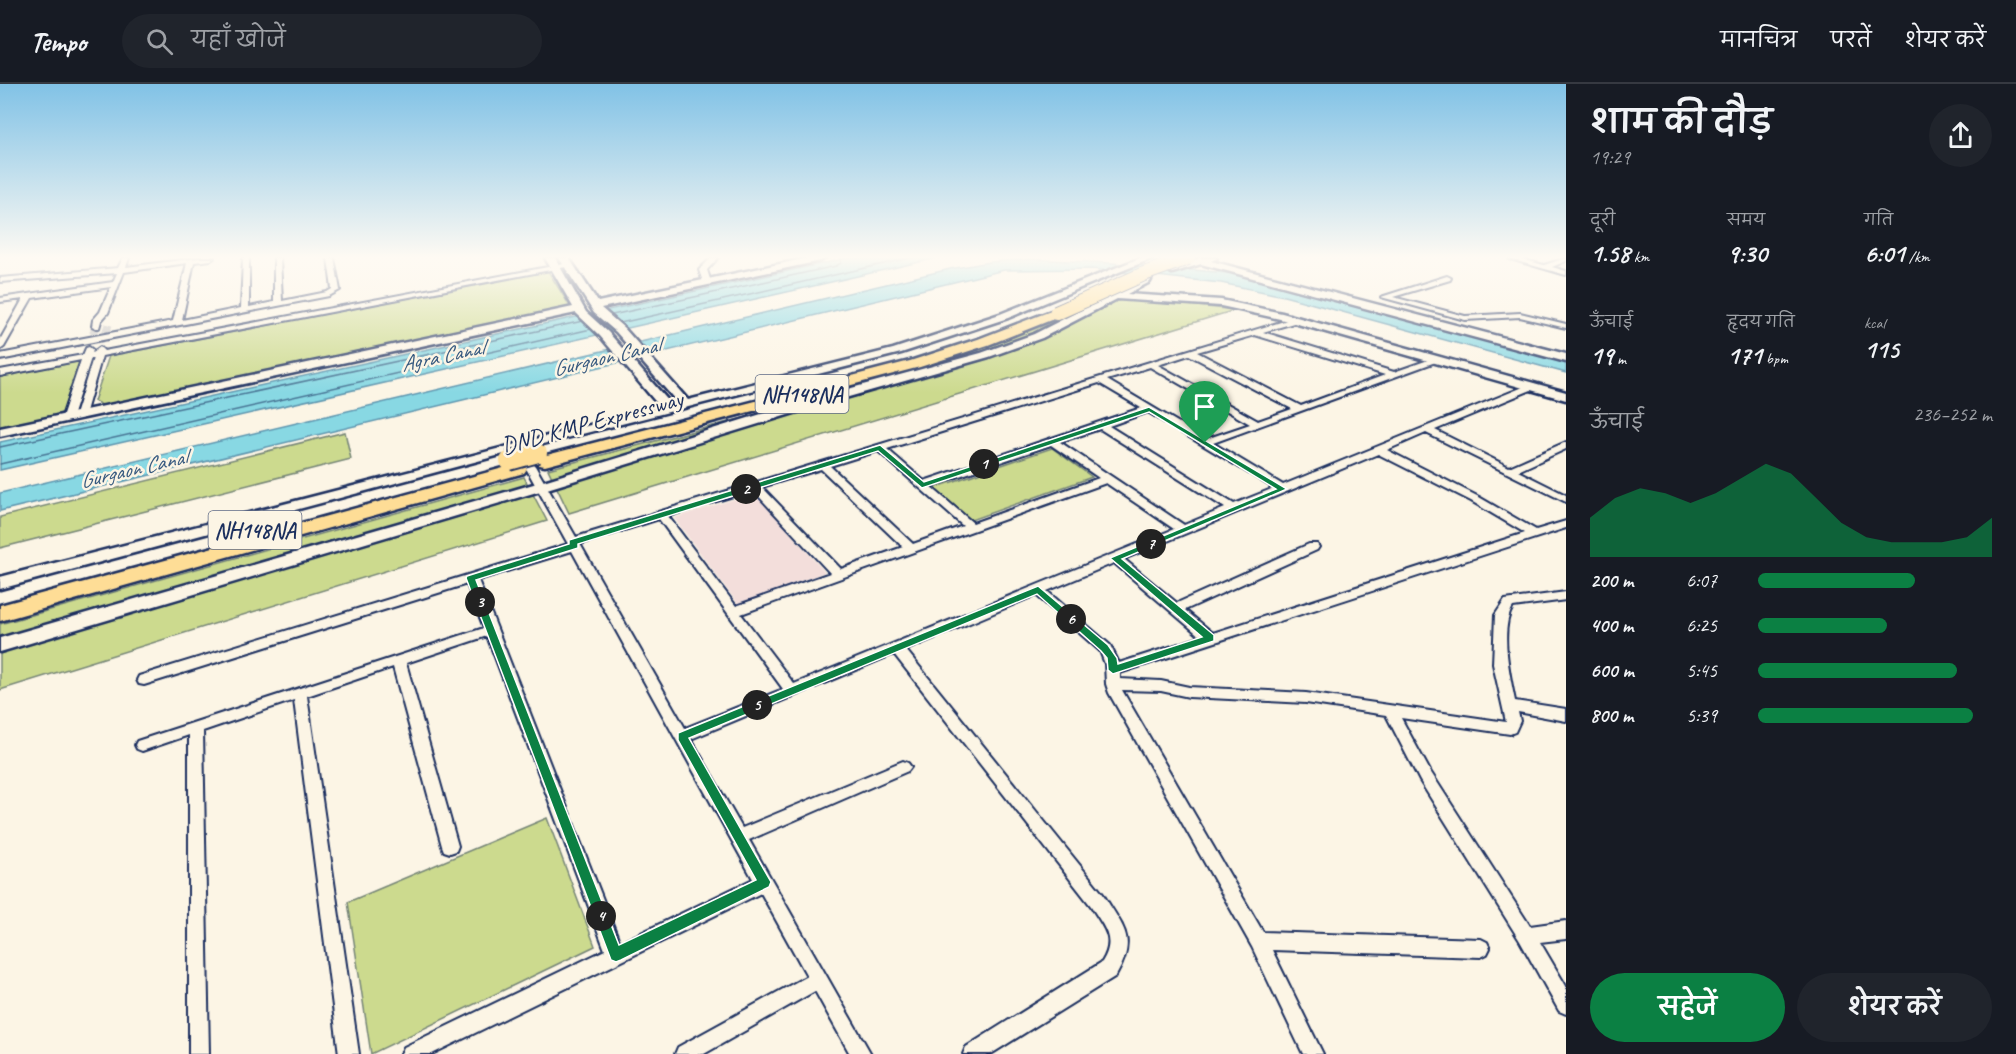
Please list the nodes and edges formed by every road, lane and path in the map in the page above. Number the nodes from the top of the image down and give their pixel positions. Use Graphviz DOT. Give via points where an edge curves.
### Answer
graph roads {
  1 [pos="25,303"];
  2 [pos="111,303"];
  3 [pos="181,303"];
  4 [pos="244,303"];
  5 [pos="281,303"];
  6 [pos="342,303"];
  7 [pos="577,303"];
  8 [pos="594,303"];
  9 [pos="617,303"];
  10 [pos="1054,303"];
  11 [pos="1056,303"];
  12 [pos="1057,303"];
  13 [pos="1100,303"];
  14 [pos="1222,303"];
  15 [pos="1366,303"];
  16 [pos="1409,303"];
  17 [pos="278,304"];
  18 [pos="1049,306"];
  19 [pos="597,308"];
  20 [pos="244,310"];
  21 [pos="581,311"];
  22 [pos="1084,312"];
  23 [pos="1294,320"];
  24 [pos="177,323"];
  25 [pos="1566,326"];
  26 [pos="11,329"];
  27 [pos="0,331"];
  28 [pos="1254,332"];
  29 [pos="94,333"];
  30 [pos="105,334"];
  31 [pos="0,347"];
  32 [pos="99,351"];
  33 [pos="1190,352"];
  34 [pos="88,354"];
  35 [pos="0,357"];
  36 [pos="1566,357"];
  37 [pos="1437,360"];
  38 [pos="1150,364"];
  39 [pos="0,367"];
  40 [pos="0,373"];
  41 [pos="1393,375"];
  42 [pos="1100,380"];
  43 [pos="1533,386"];
  44 [pos="1566,396"];
  45 [pos="685,404"];
  46 [pos="668,408"];
  47 [pos="1300,409"];
  48 [pos="1149,410"];
  49 [pos="80,415"];
  50 [pos="67,417"];
  51 [pos="1257,424"];
  52 [pos="1101,425"];
  53 [pos="1427,430"];
  54 [pos="0,432"];
  55 [pos="1053,442"];
  56 [pos="1205,443"];
  57 [pos="1566,445"];
  58 [pos="880,448"];
  59 [pos="1379,450"];
  60 [pos="515,458"];
  61 [pos="823,465"];
  62 [pos="1511,470"];
  63 [pos="1107,479"];
  64 [pos="922,485"];
  65 [pos="542,486"];
  66 [pos="755,486"];
  67 [pos="1283,489"];
  68 [pos="1566,499"];
  69 [pos="1234,509"];
  70 [pos="661,515"];
  71 [pos="1566,524"];
  72 [pos="971,527"];
  73 [pos="1183,530"];
  74 [pos="1533,533"];
  75 [pos="574,544"];
  76 [pos="1313,547"];
  77 [pos="911,548"];
  78 [pos="1115,558"];
  79 [pos="838,574"];
  80 [pos="471,578"];
  81 [pos="0,583"];
  82 [pos="1038,590"];
  83 [pos="1566,596"];
  84 [pos="0,599"];
  85 [pos="21,607"];
  86 [pos="1175,609"];
  87 [pos="733,612"];
  88 [pos="0,613"];
  89 [pos="0,618"];
  90 [pos="491,630"];
  91 [pos="1210,638"];
  92 [pos="0,645"];
  93 [pos="897,648"];
  94 [pos="398,660"];
  95 [pos="1113,677"];
  96 [pos="144,680"];
  97 [pos="792,691"];
  98 [pos="300,693"];
  99 [pos="1509,705"];
  100 [pos="1390,710"];
  101 [pos="1566,715"];
  102 [pos="196,727"];
  103 [pos="682,736"];
  104 [pos="142,745"];
  105 [pos="903,767"];
  106 [pos="739,837"];
  107 [pos="450,846"];
  108 [pos="765,882"];
  109 [pos="1566,930"];
  110 [pos="1526,935"];
  111 [pos="1258,941"];
  112 [pos="1481,948"];
  113 [pos="616,955"];
  114 [pos="819,979"];
  115 [pos="1566,1004"];
  116 [pos="199,1054"];
  117 [pos="349,1054"];
  118 [pos="411,1054"];
  119 [pos="685,1054"];
  120 [pos="861,1054"];
  121 [pos="973,1054"];
  122 [pos="1313,1054"];
  1 -- 26 [label="street"];
  2 -- 29 [label="street" via="108,316 98,320"];
  3 -- 24 [label="street"];
  4 -- 20 [label="street"];
  5 -- 17 [label="street"];
  6 -- 32 [label="street"];
  7 -- 21 [label="street"];
  8 -- 19 [label="street"];
  9 -- 19 [label="street"];
  10 -- 18 [label="street"];
  11 -- 18 [label="highway, DND KMP Expressway / NH148NA"];
  12 -- 18 [label="highway, DND KMP Expressway / NH148NA, bridge"];
  13 -- 22 [label="street"];
  14 -- 23 [label="street"];
  15 -- 36 [label="street"];
  16 -- 25 [label="street" via="1465,318 1520,315"];
  17 -- 20 [label="street"];
  18 -- 22 [label="street"];
  18 -- 45 [label="street" via="1004,316 897,351"];
  18 -- 60 [label="highway, DND KMP Expressway / NH148NA" via="983,342 915,364 541,457"];
  19 -- 45 [label="street"];
  20 -- 24 [label="street"];
  21 -- 46 [label="street"];
  21 -- 49 [label="street"];
  22 -- 65 [label="street" via="1038,336 985,355 812,403"];
  23 -- 28 [label="street"];
  23 -- 37 [label="street"];
  24 -- 30 [label="street"];
  26 -- 27 [label="street"];
  26 -- 31 [label="street"];
  28 -- 33 [label="street"];
  28 -- 41 [label="street"];
  29 -- 30 [label="street"];
  29 -- 34 [label="street"];
  29 -- 35 [label="street"];
  30 -- 32 [label="street"];
  32 -- 34 [label="street"];
  32 -- 49 [label="street"];
  33 -- 38 [label="street"];
  33 -- 47 [label="street"];
  34 -- 39 [label="street"];
  34 -- 40 [label="street"];
  34 -- 50 [label="street"];
  37 -- 41 [label="street"];
  37 -- 43 [label="street"];
  38 -- 42 [label="street"];
  38 -- 51 [label="street"];
  41 -- 47 [label="street"];
  42 -- 48 [label="street"];
  42 -- 58 [label="street"];
  43 -- 44 [label="street"];
  43 -- 53 [label="street"];
  45 -- 46 [label="street"];
  46 -- 60 [label="street"];
  47 -- 51 [label="street"];
  48 -- 52 [label="street"];
  48 -- 56 [label="street"];
  49 -- 50 [label="street"];
  50 -- 54 [label="street"];
  51 -- 56 [label="street"];
  52 -- 55 [label="street"];
  52 -- 69 [label="street"];
  53 -- 59 [label="street"];
  53 -- 62 [label="street"];
  55 -- 63 [label="street"];
  55 -- 64 [label="street"];
  56 -- 67 [label="street"];
  57 -- 62 [label="street"];
  58 -- 61 [label="street"];
  58 -- 64 [label="street"];
  59 -- 67 [label="street"];
  59 -- 74 [label="street"];
  60 -- 65 [label="street"];
  60 -- 81 [label="street"];
  60 -- 84 [label="highway, DND KMP Expressway / NH148NA"];
  60 -- 85 [label="highway, DND KMP Expressway / NH148NA"];
  61 -- 66 [label="street"];
  61 -- 77 [label="street"];
  62 -- 68 [label="street"];
  63 -- 72 [label="street"];
  63 -- 73 [label="street"];
  64 -- 72 [label="street"];
  65 -- 75 [label="street"];
  65 -- 92 [label="street"];
  66 -- 70 [label="street"];
  66 -- 79 [label="street"];
  67 -- 69 [label="street"];
  69 -- 73 [label="street"];
  70 -- 75 [label="street"];
  70 -- 87 [label="street"];
  71 -- 74 [label="street"];
  72 -- 77 [label="street"];
  73 -- 78 [label="street"];
  74 -- 91 [label="street"];
  75 -- 80 [label="street"];
  75 -- 103 [label="street"];
  76 -- 86 [label="street"];
  77 -- 79 [label="street"];
  78 -- 82 [label="street"];
  78 -- 86 [label="street"];
  79 -- 87 [label="street"];
  80 -- 90 [label="street"];
  80 -- 96 [label="street"];
  82 -- 93 [label="street"];
  82 -- 95 [label="street" via="1105,648 1112,658"];
  83 -- 99 [label="street" via="1509,603 1501,615 1500,664"];
  85 -- 88 [label="highway, DND KMP Expressway / NH148NA"];
  85 -- 89 [label="highway"];
  86 -- 91 [label="street"];
  87 -- 97 [label="street"];
  90 -- 94 [label="street"];
  90 -- 113 [label="street"];
  91 -- 95 [label="street"];
  93 -- 97 [label="street"];
  93 -- 121 [label="street" via="1097,900 1119,939 1109,969"];
  94 -- 98 [label="street"];
  94 -- 107 [label="street"];
  95 -- 100 [label="street" via="1189,693 1306,698"];
  95 -- 111 [label="street"];
  97 -- 103 [label="street"];
  98 -- 102 [label="street"];
  98 -- 117 [label="street"];
  99 -- 100 [label="street" via="1513,725 1510,729"];
  99 -- 101 [label="street"];
  100 -- 110 [label="street" via="1425,776"];
  102 -- 104 [label="street"];
  102 -- 116 [label="street"];
  103 -- 106 [label="street"];
  105 -- 106 [label="street"];
  106 -- 108 [label="street"];
  108 -- 113 [label="street"];
  108 -- 114 [label="street"];
  109 -- 110 [label="street"];
  110 -- 115 [label="street"];
  111 -- 112 [label="street"];
  111 -- 122 [label="street"];
  113 -- 118 [label="street"];
  114 -- 119 [label="street"];
  114 -- 120 [label="street"];
}
